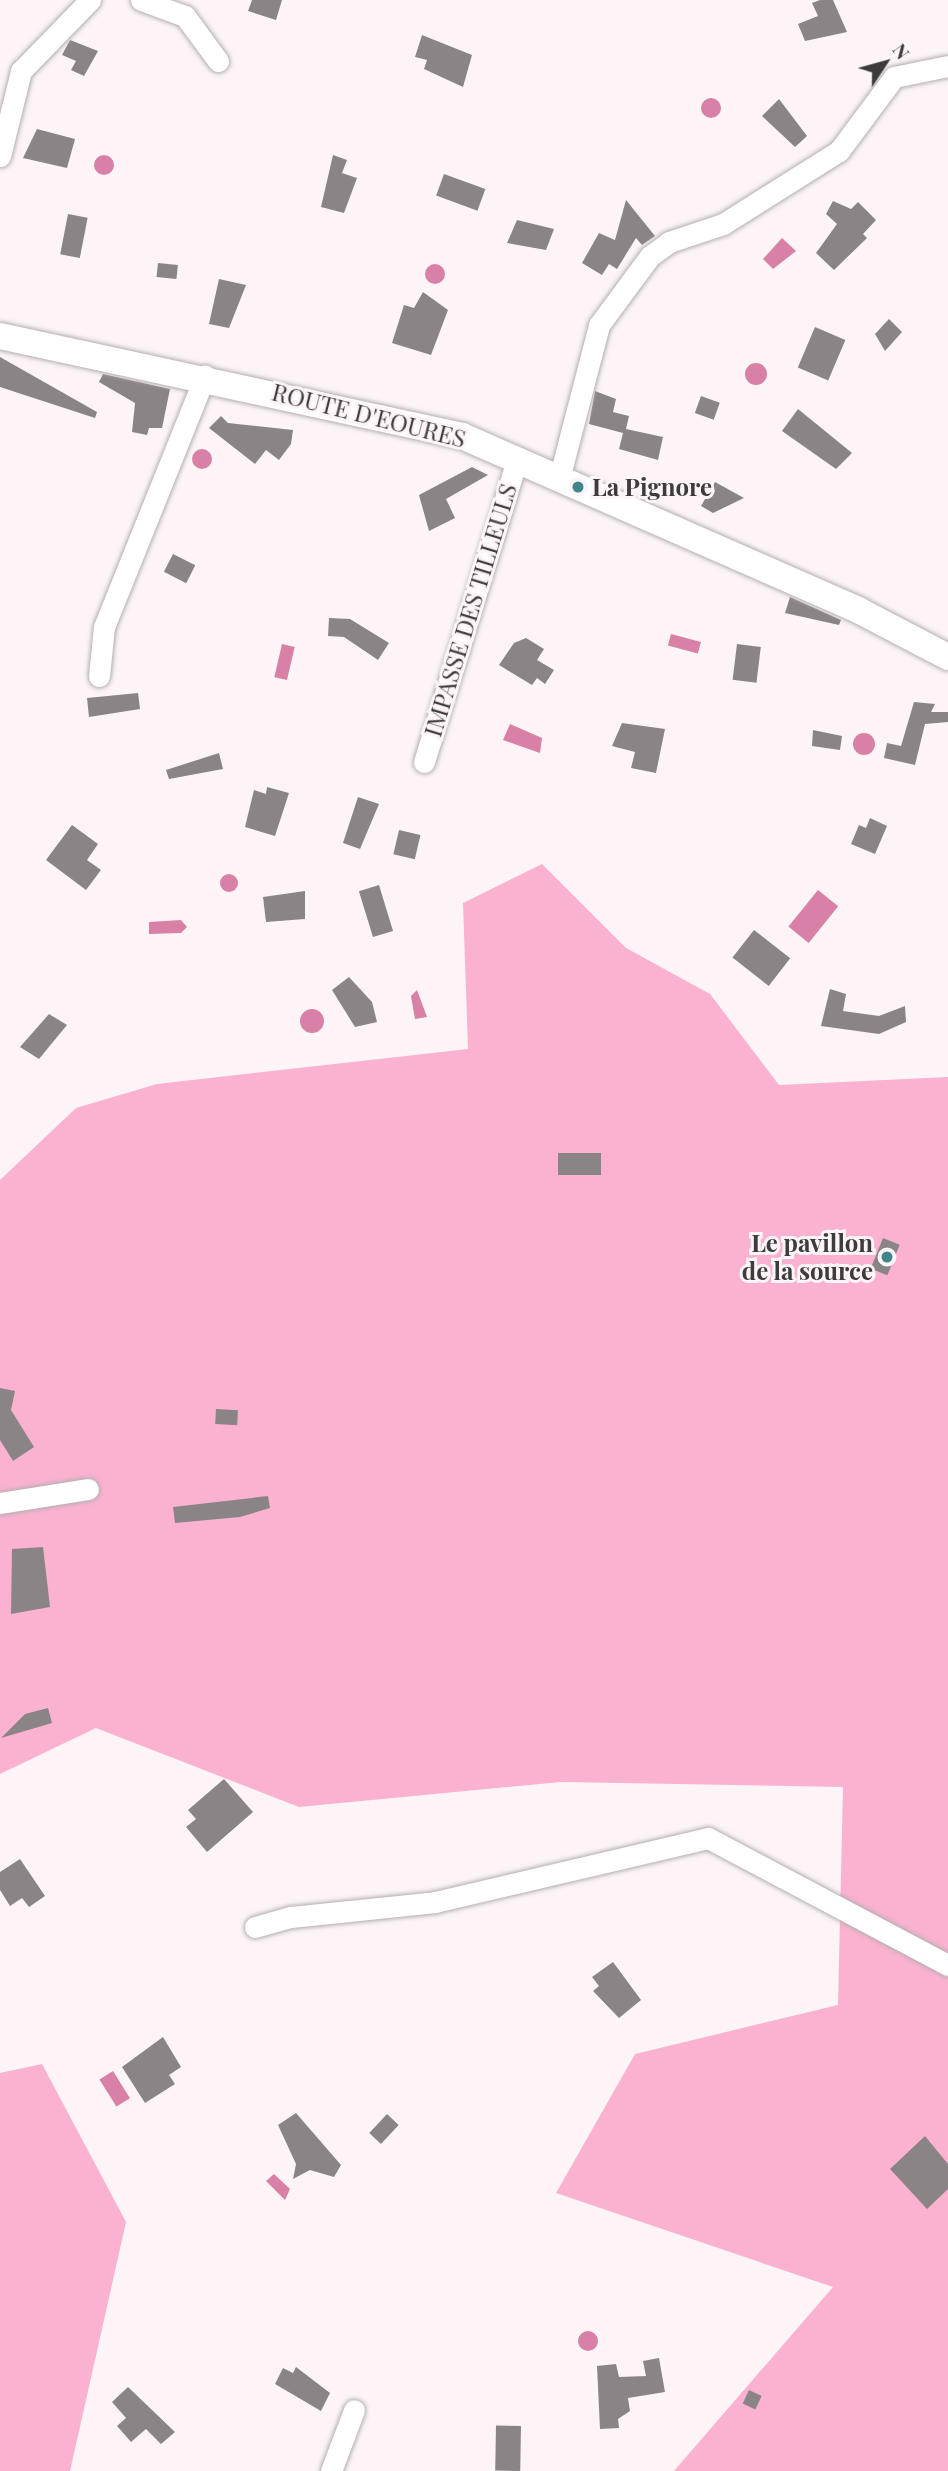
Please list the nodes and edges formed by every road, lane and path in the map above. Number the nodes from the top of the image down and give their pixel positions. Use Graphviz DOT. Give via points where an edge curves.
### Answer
graph roads {
  1 [pos="90,0"];
  2 [pos="141,0"];
  3 [pos="218,61"];
  4 [pos="948,66"];
  5 [pos="0,156"];
  6 [pos="0,336"];
  7 [pos="205,376"];
  8 [pos="517,459"];
  9 [pos="559,479"];
  10 [pos="948,657"];
  11 [pos="99,676"];
  12 [pos="424,762"];
  13 [pos="88,1489"];
  14 [pos="0,1503"];
  15 [pos="255,1927"];
  16 [pos="948,1965"];
  17 [pos="354,2410"];
  18 [pos="331,2471"];
  1 -- 5 [label="street" via="21,71"];
  2 -- 3 [label="street" via="185,16"];
  4 -- 9 [label="street" via="894,77 838,151 723,224 669,242 649,256 599,325"];
  6 -- 7 [label="street, ROUTE D'EOURES"];
  7 -- 8 [label="street, ROUTE D'EOURES" via="396,418"];
  7 -- 11 [label="street" via="104,627"];
  8 -- 9 [label="street, ROUTE D'EOURES"];
  8 -- 12 [label="street, IMPASSE DES TILLEULS"];
  9 -- 10 [label="street, ROUTE D'EOURES" via="858,610"];
  13 -- 14 [label="street"];
  15 -- 16 [label="street" via="291,1917 435,1902 708,1838"];
  17 -- 18 [label="street"];
}
